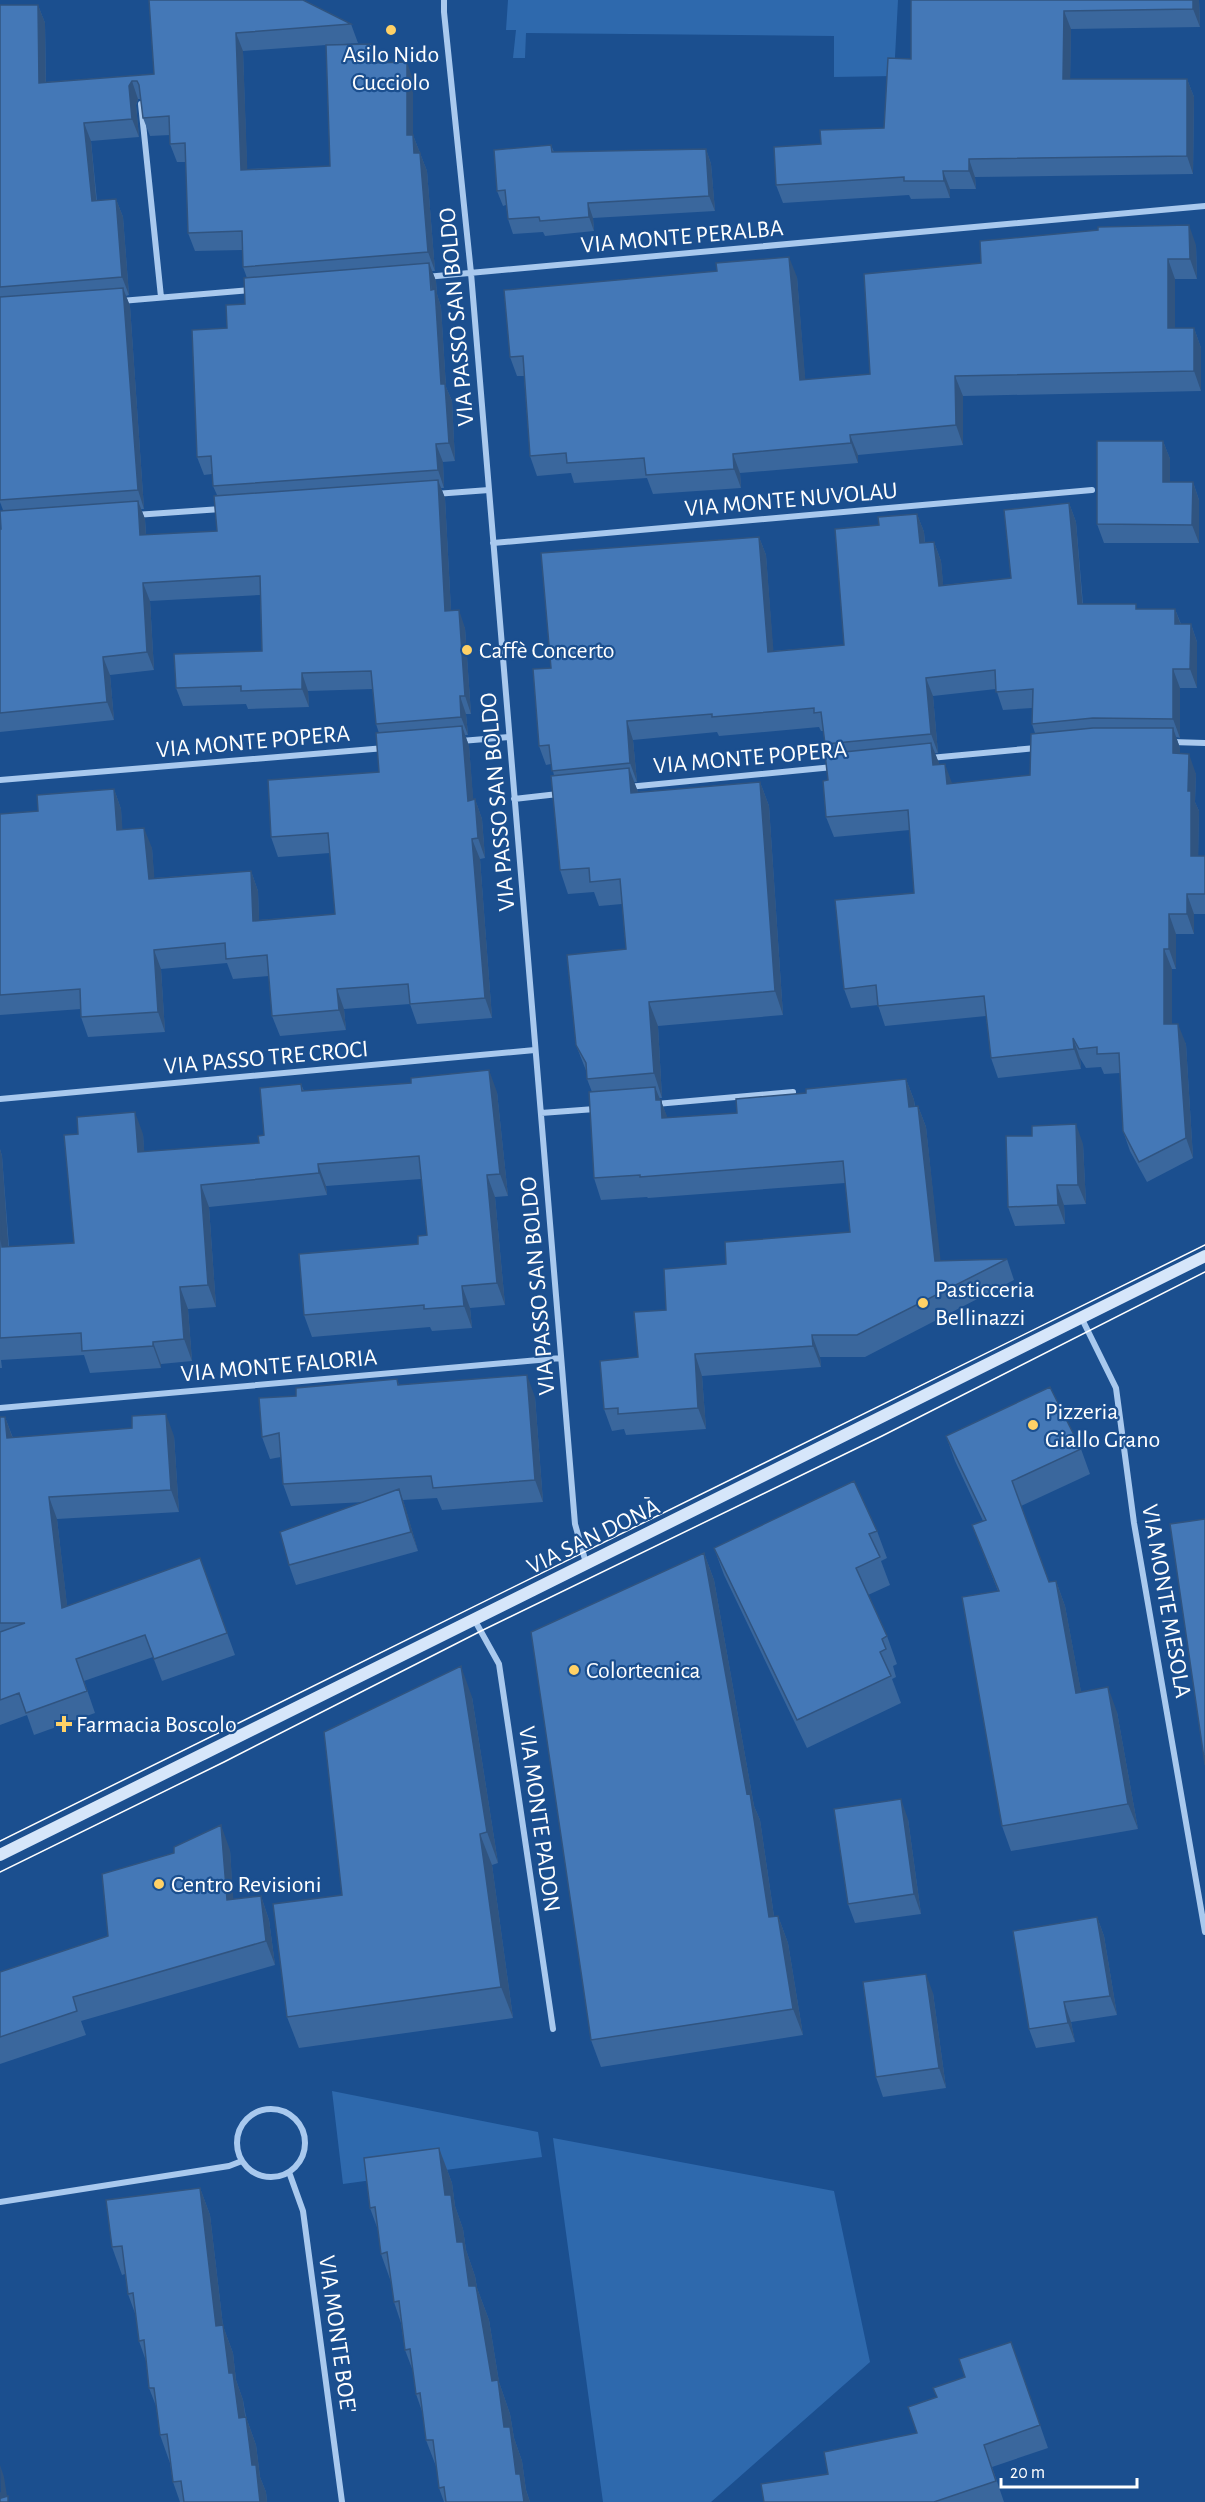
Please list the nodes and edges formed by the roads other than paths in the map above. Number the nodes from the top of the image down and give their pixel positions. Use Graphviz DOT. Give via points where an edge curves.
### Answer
graph roads {
  1 [pos="444,0"];
  2 [pos="141,104"];
  3 [pos="1205,206"];
  4 [pos="471,273"];
  5 [pos="423,277"];
  6 [pos="256,290"];
  7 [pos="161,297"];
  8 [pos="115,301"];
  9 [pos="489,490"];
  10 [pos="1092,490"];
  11 [pos="429,495"];
  12 [pos="226,508"];
  13 [pos="131,515"];
  14 [pos="493,543"];
  15 [pos="509,737"];
  16 [pos="450,742"];
  17 [pos="1158,742"];
  18 [pos="1205,743"];
  19 [pos="391,747"];
  20 [pos="1042,748"];
  21 [pos="925,759"];
  22 [pos="843,766"];
  23 [pos="0,780"];
  24 [pos="621,788"];
  25 [pos="562,793"];
  26 [pos="514,799"];
  27 [pos="536,1050"];
  28 [pos="793,1092"];
  29 [pos="0,1100"];
  30 [pos="650,1104"];
  31 [pos="603,1108"];
  32 [pos="541,1113"];
  33 [pos="1205,1256"];
  34 [pos="1081,1317"];
  35 [pos="561,1358"];
  36 [pos="0,1408"];
  37 [pos="586,1563"];
  38 [pos="474,1619"];
  39 [pos="0,1855"];
  40 [pos="1205,1932"];
  41 [pos="553,2029"];
  42 [pos="242,2161"];
  43 [pos="289,2172"];
  44 [pos="0,2202"];
  45 [pos="342,2502"];
  1 -- 4 [label="street, VIA PASSO SAN BOLDO"];
  2 -- 7 [label="street"];
  3 -- 4 [label="street, VIA MONTE PERALBA"];
  4 -- 5 [label="street, VIA MONTE PERALBA"];
  4 -- 9 [label="street, VIA PASSO SAN BOLDO"];
  6 -- 7 [label="street"];
  7 -- 8 [label="street"];
  9 -- 11 [label="street"];
  9 -- 14 [label="street, VIA PASSO SAN BOLDO"];
  10 -- 14 [label="street, VIA MONTE NUVOLAU"];
  12 -- 13 [label="street"];
  14 -- 15 [label="street, VIA PASSO SAN BOLDO"];
  15 -- 16 [label="street"];
  15 -- 26 [label="street, VIA PASSO SAN BOLDO"];
  17 -- 18 [label="street"];
  19 -- 23 [label="street, VIA MONTE POPERA"];
  20 -- 21 [label="street"];
  22 -- 24 [label="street, VIA MONTE POPERA"];
  25 -- 26 [label="street"];
  26 -- 27 [label="street, VIA PASSO SAN BOLDO"];
  27 -- 29 [label="street, VIA PASSO TRE CROCI"];
  27 -- 32 [label="street, VIA PASSO SAN BOLDO"];
  28 -- 30 [label="street"];
  31 -- 32 [label="street"];
  32 -- 35 [label="street, VIA PASSO SAN BOLDO"];
  33 -- 34 [label="main road, VIA SAN DONÀ"];
  34 -- 37 [label="main road, VIA SAN DONÀ"];
  34 -- 40 [label="street, VIA MONTE MESOLA" via="1116,1388 1134,1523"];
  35 -- 36 [label="street, VIA MONTE FALORIA"];
  35 -- 37 [label="street, VIA PASSO SAN BOLDO" via="575,1524"];
  37 -- 38 [label="main road, VIA SAN DONÀ"];
  38 -- 39 [label="main road, VIA SAN DONÀ"];
  38 -- 41 [label="street, VIA MONTE PADON" via="499,1664"];
  42 -- 43 [label="street" via="263,2176"];
  42 -- 43 [label="street" via="237,2148 243,2123 266,2109 279,2110 291,2115 305,2138 299,2163"];
  42 -- 44 [label="street"];
  43 -- 45 [label="street, VIA MONTE BOE'" via="303,2211"];
}
